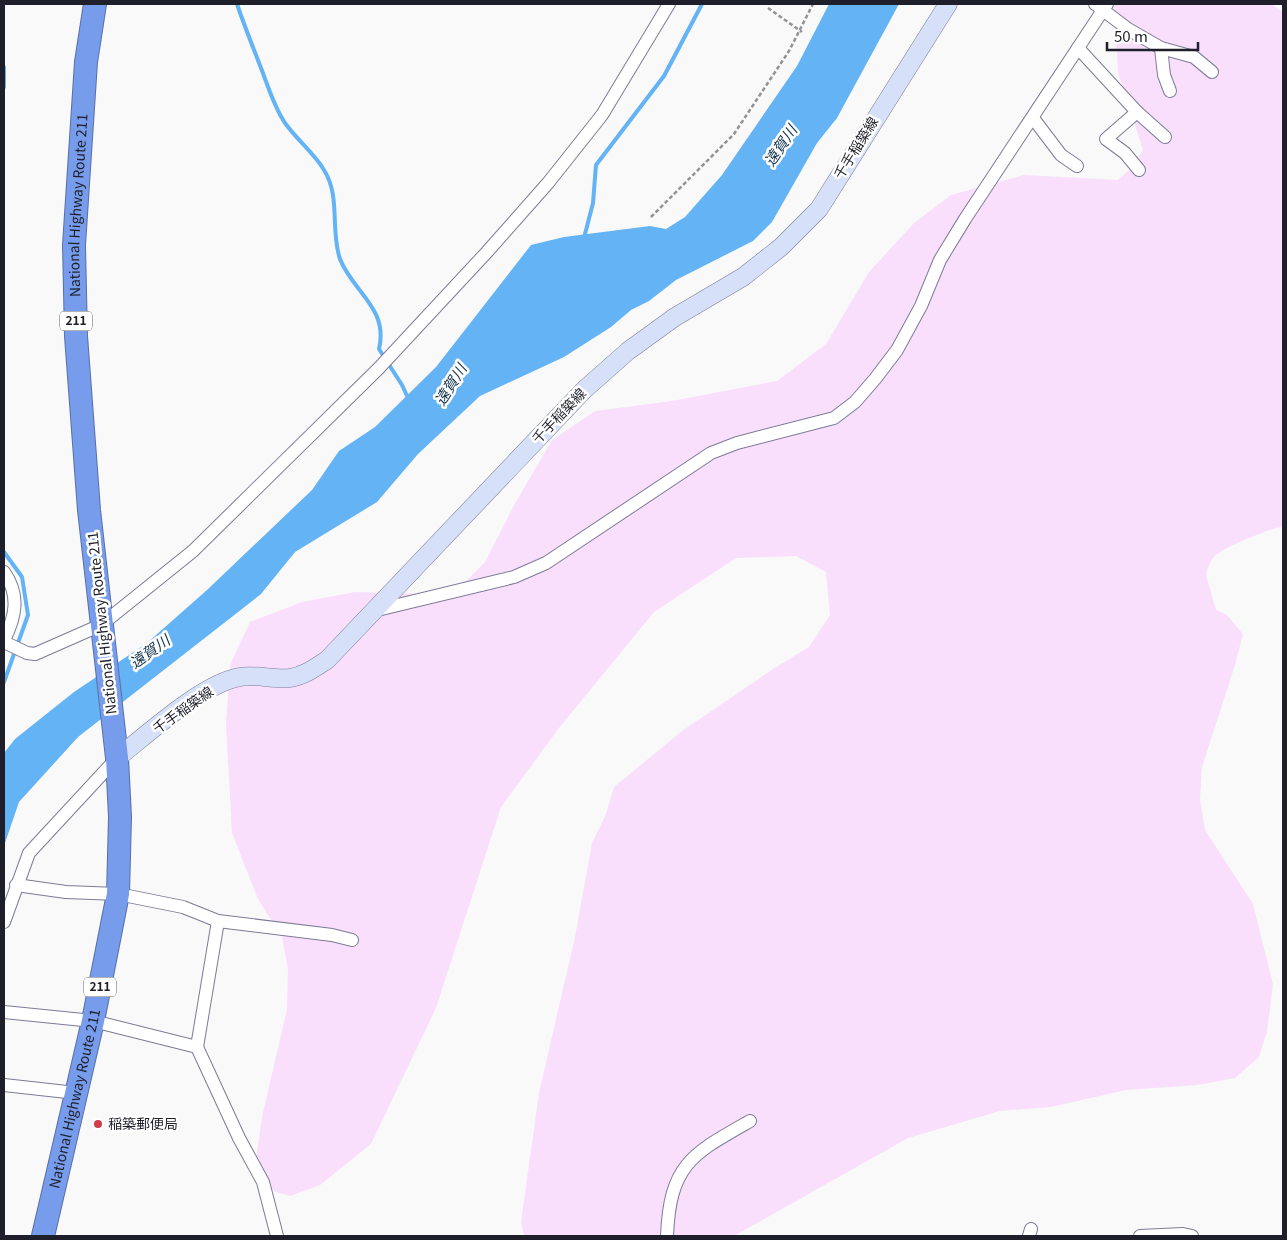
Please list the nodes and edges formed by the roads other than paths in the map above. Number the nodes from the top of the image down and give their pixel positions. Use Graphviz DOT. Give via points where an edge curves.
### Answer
graph roads {
  1 [pos="95,4"];
  2 [pos="668,4"];
  3 [pos="948,4"];
  4 [pos="1102,6"];
  5 [pos="1078,48"];
  6 [pos="1160,48"];
  7 [pos="1212,72"];
  8 [pos="1170,90"];
  9 [pos="1137,112"];
  10 [pos="1033,118"];
  11 [pos="1165,137"];
  12 [pos="1077,166"];
  13 [pos="1139,170"];
  14 [pos="4,572"];
  15 [pos="373,611"];
  16 [pos="102,632"];
  17 [pos="4,641"];
  18 [pos="117,758"];
  19 [pos="16,885"];
  20 [pos="118,894"];
  21 [pos="218,921"];
  22 [pos="4,922"];
  23 [pos="352,940"];
  24 [pos="4,1012"];
  25 [pos="93,1021"];
  26 [pos="197,1047"];
  27 [pos="4,1085"];
  28 [pos="76,1093"];
  29 [pos="750,1121"];
  30 [pos="43,1236"];
  31 [pos="277,1236"];
  32 [pos="667,1236"];
  33 [pos="1140,1236"];
  34 [pos="1192,1236"];
  1 -- 16 [label="highway, National Highway Route 211 / 211" via="86,62 74,245 76,336"];
  2 -- 16 [label="street" via="602,114 488,252 379,368 246,501"];
  3 -- 15 [label="main road, 千手稲築線" via="819,209 781,247 743,277 628,351 584,390"];
  4 -- 5 [label="street"];
  4 -- 6 [label="street" via="1128,29"];
  5 -- 9 [label="street"];
  5 -- 10 [label="street"];
  6 -- 7 [label="street" via="1194,57"];
  6 -- 8 [label="street"];
  9 -- 11 [label="street"];
  9 -- 13 [label="street" via="1106,139 1125,153"];
  10 -- 12 [label="street" via="1061,155"];
  10 -- 15 [label="street" via="940,260 921,306 897,350 855,402 834,418 737,443 711,453 546,563 514,577"];
  14 -- 17 [label="street" via="15,593 16,607 14,621"];
  15 -- 18 [label="main road, 千手稲築線" via="327,660 308,672 290,678 240,677 215,687 191,701"];
  16 -- 17 [label="street" via="35,654"];
  16 -- 18 [label="highway, National Highway Route 211 / 211"];
  18 -- 19 [label="street" via="29,853"];
  18 -- 20 [label="highway, National Highway Route 211 / 211" via="120,817"];
  19 -- 20 [label="street" via="66,892"];
  19 -- 22 [label="street"];
  20 -- 21 [label="street" via="183,907"];
  20 -- 25 [label="highway, National Highway Route 211 / 211"];
  21 -- 23 [label="street"];
  21 -- 26 [label="street"];
  24 -- 25 [label="street"];
  25 -- 26 [label="street"];
  25 -- 28 [label="highway, National Highway Route 211 / 211"];
  26 -- 31 [label="street" via="263,1182"];
  27 -- 28 [label="street"];
  28 -- 30 [label="highway, National Highway Route 211 / 211"];
  29 -- 32 [label="street" via="702,1148 683,1168 671,1205"];
  33 -- 34 [label="street"];
}
